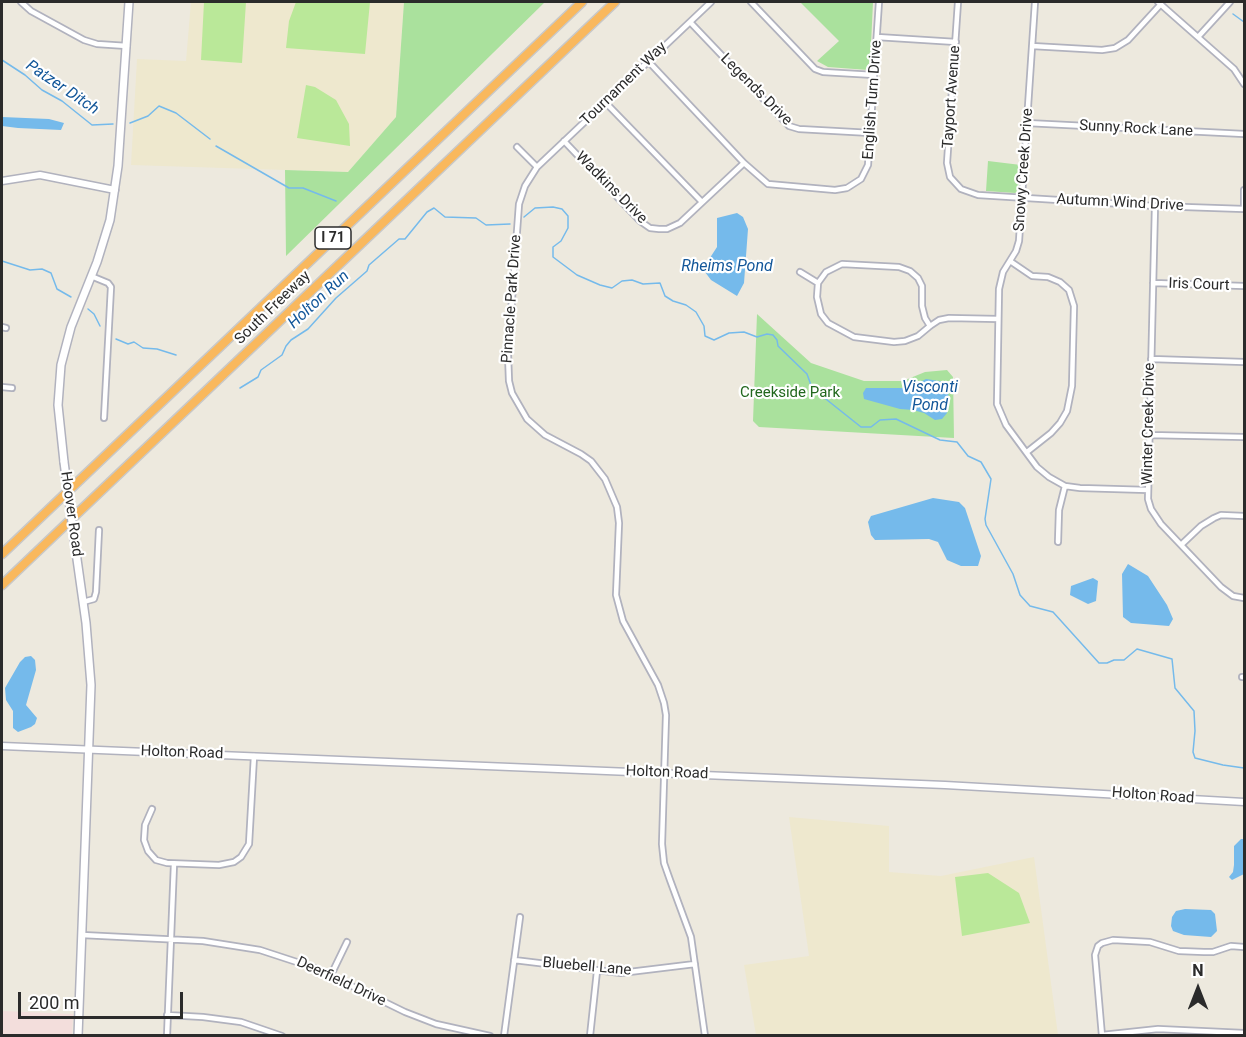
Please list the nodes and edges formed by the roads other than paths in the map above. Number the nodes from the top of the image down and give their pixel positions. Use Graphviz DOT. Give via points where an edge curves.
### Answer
graph roads {
  1 [pos="21,2"];
  2 [pos="129,2"];
  3 [pos="582,2"];
  4 [pos="615,2"];
  5 [pos="711,2"];
  6 [pos="751,2"];
  7 [pos="879,2"];
  8 [pos="958,2"];
  9 [pos="1035,2"];
  10 [pos="1230,2"];
  11 [pos="1160,3"];
  12 [pos="690,22"];
  13 [pos="877,37"];
  14 [pos="1198,37"];
  15 [pos="956,42"];
  16 [pos="127,46"];
  17 [pos="1032,46"];
  18 [pos="648,61"];
  19 [pos="874,75"];
  20 [pos="1245,84"];
  21 [pos="605,102"];
  22 [pos="1027,123"];
  23 [pos="871,133"];
  24 [pos="1245,134"];
  25 [pos="564,141"];
  26 [pos="517,147"];
  27 [pos="744,163"];
  28 [pos="537,167"];
  29 [pos="2,182"];
  30 [pos="961,189"];
  31 [pos="115,190"];
  32 [pos="1245,190"];
  33 [pos="1022,198"];
  34 [pos="702,202"];
  35 [pos="1155,206"];
  36 [pos="1244,209"];
  37 [pos="1010,261"];
  38 [pos="800,272"];
  39 [pos="91,276"];
  40 [pos="818,283"];
  41 [pos="1153,283"];
  42 [pos="1245,286"];
  43 [pos="998,319"];
  44 [pos="930,326"];
  45 [pos="1151,359"];
  46 [pos="1245,362"];
  47 [pos="2,387"];
  48 [pos="12,388"];
  49 [pos="104,418"];
  50 [pos="1149,435"];
  51 [pos="1245,437"];
  52 [pos="1027,452"];
  53 [pos="1065,486"];
  54 [pos="1148,490"];
  55 [pos="1245,516"];
  56 [pos="99,530"];
  57 [pos="1058,542"];
  58 [pos="1181,545"];
  59 [pos="2,554"];
  60 [pos="2,585"];
  61 [pos="1245,598"];
  62 [pos="83,602"];
  63 [pos="2,746"];
  64 [pos="90,750"];
  65 [pos="254,756"];
  66 [pos="664,773"];
  67 [pos="1245,802"];
  68 [pos="152,809"];
  69 [pos="174,864"];
  70 [pos="520,917"];
  71 [pos="82,935"];
  72 [pos="171,939"];
  73 [pos="347,942"];
  74 [pos="1245,947"];
  75 [pos="514,960"];
  76 [pos="695,964"];
  77 [pos="597,970"];
  78 [pos="331,975"];
  79 [pos="167,1015"];
  80 [pos="1245,1033"];
  81 [pos="78,1035"];
  82 [pos="166,1035"];
  83 [pos="282,1035"];
  84 [pos="490,1035"];
  85 [pos="504,1035"];
  86 [pos="590,1035"];
  87 [pos="705,1035"];
  88 [pos="1102,1035"];
  1 -- 16 [label="street" via="84,40"];
  2 -- 16 [label="main road, Hoover Road"];
  3 -- 59 [label="highway, South Freeway / I 71"];
  4 -- 60 [label="highway, South Freeway / I 71"];
  5 -- 12 [label="street, Tournament Way"];
  6 -- 19 [label="street" via="815,69"];
  7 -- 13 [label="street, English Turn Drive"];
  8 -- 15 [label="street, Tayport Avenue"];
  9 -- 17 [label="street, Snowy Creek Drive"];
  10 -- 14 [label="street"];
  11 -- 14 [label="street"];
  11 -- 17 [label="street" via="1128,40 1115,48"];
  12 -- 18 [label="street, Tournament Way"];
  12 -- 23 [label="street, Legends Drive" via="789,126"];
  13 -- 15 [label="street"];
  13 -- 19 [label="street, English Turn Drive"];
  14 -- 20 [label="street"];
  15 -- 30 [label="street, Tayport Avenue" via="947,163 952,181"];
  16 -- 31 [label="main road, Hoover Road"];
  17 -- 22 [label="street, Snowy Creek Drive"];
  18 -- 21 [label="street, Tournament Way"];
  18 -- 27 [label="street, English Turn Drive"];
  19 -- 23 [label="street, English Turn Drive"];
  21 -- 25 [label="street, Tournament Way"];
  21 -- 34 [label="street"];
  22 -- 24 [label="street, Sunny Rock Lane"];
  22 -- 33 [label="street, Snowy Creek Drive"];
  23 -- 27 [label="street, English Turn Drive" via="865,174 858,183 841,190 771,185"];
  25 -- 28 [label="street, Tournament Way"];
  25 -- 34 [label="street, Wadkins Drive" via="650,228 675,226"];
  26 -- 28 [label="street"];
  27 -- 34 [label="street, Wadkins Drive"];
  28 -- 66 [label="street, Pinnacle Park Drive" via="519,204 509,381 527,419 545,435 591,461 611,489 619,523 617,603 662,694 666,715"];
  29 -- 31 [label="street" via="40,175"];
  30 -- 33 [label="street, Autumn Wind Drive" via="978,195"];
  31 -- 39 [label="main road, Hoover Road" via="109,227"];
  32 -- 36 [label="street"];
  33 -- 35 [label="street, Autumn Wind Drive"];
  33 -- 37 [label="street, Snowy Creek Drive" via="1019,241"];
  35 -- 36 [label="street, Autumn Wind Drive"];
  35 -- 41 [label="street, Winter Creek Drive"];
  37 -- 43 [label="street, Snowy Creek Drive" via="1002,272"];
  37 -- 52 [label="street" via="1032,276 1060,282 1069,290 1074,306 1072,386 1067,411 1051,433"];
  38 -- 40 [label="street"];
  39 -- 49 [label="street" via="111,287"];
  39 -- 62 [label="main road, Hoover Road, bridge" via="61,365 58,405"];
  40 -- 44 [label="street" via="821,314 828,323 854,337 904,341"];
  40 -- 44 [label="street" via="826,272 842,264 910,271 922,286 922,306"];
  41 -- 42 [label="street, Iris Court"];
  41 -- 45 [label="street, Winter Creek Drive"];
  43 -- 44 [label="street" via="949,318"];
  43 -- 52 [label="street, Snowy Creek Drive" via="997,404"];
  45 -- 46 [label="street"];
  45 -- 50 [label="street, Winter Creek Drive"];
  47 -- 48 [label="street"];
  50 -- 51 [label="street"];
  50 -- 54 [label="street, Winter Creek Drive"];
  52 -- 53 [label="street, Snowy Creek Drive" via="1037,467"];
  53 -- 54 [label="street"];
  53 -- 57 [label="street"];
  54 -- 58 [label="street, Winter Creek Drive" via="1155,515"];
  55 -- 58 [label="street" via="1214,518"];
  56 -- 62 [label="street" via="96,592 93,599"];
  58 -- 61 [label="street, Winter Creek Drive" via="1221,588"];
  62 -- 64 [label="main road, Hoover Road" via="92,685"];
  63 -- 64 [label="street, Holton Road"];
  64 -- 65 [label="street, Holton Road"];
  64 -- 71 [label="main road, Hoover Road"];
  65 -- 66 [label="street, Holton Road"];
  65 -- 69 [label="street" via="246,851 227,865"];
  66 -- 67 [label="street, Holton Road"];
  66 -- 76 [label="street, Pinnacle Park Drive" via="664,863 689,927"];
  68 -- 69 [label="street" via="145,825 148,851 156,860"];
  69 -- 72 [label="street"];
  70 -- 75 [label="street"];
  71 -- 72 [label="street, Deerfield Drive"];
  71 -- 81 [label="main road, Hoover Road"];
  72 -- 78 [label="street, Deerfield Drive" via="260,950"];
  72 -- 79 [label="street"];
  73 -- 78 [label="street"];
  74 -- 88 [label="street" via="1204,952 1179,951 1150,942 1102,943 1095,955"];
  75 -- 77 [label="street, Bluebell Lane"];
  75 -- 85 [label="street"];
  76 -- 77 [label="street, Bluebell Lane" via="633,972"];
  76 -- 87 [label="street, Pinnacle Park Drive"];
  77 -- 86 [label="street"];
  78 -- 84 [label="street, Deerfield Drive" via="405,1012 444,1026"];
  79 -- 82 [label="street"];
  79 -- 83 [label="street" via="241,1022"];
  80 -- 88 [label="street" via="1158,1029"];
}
